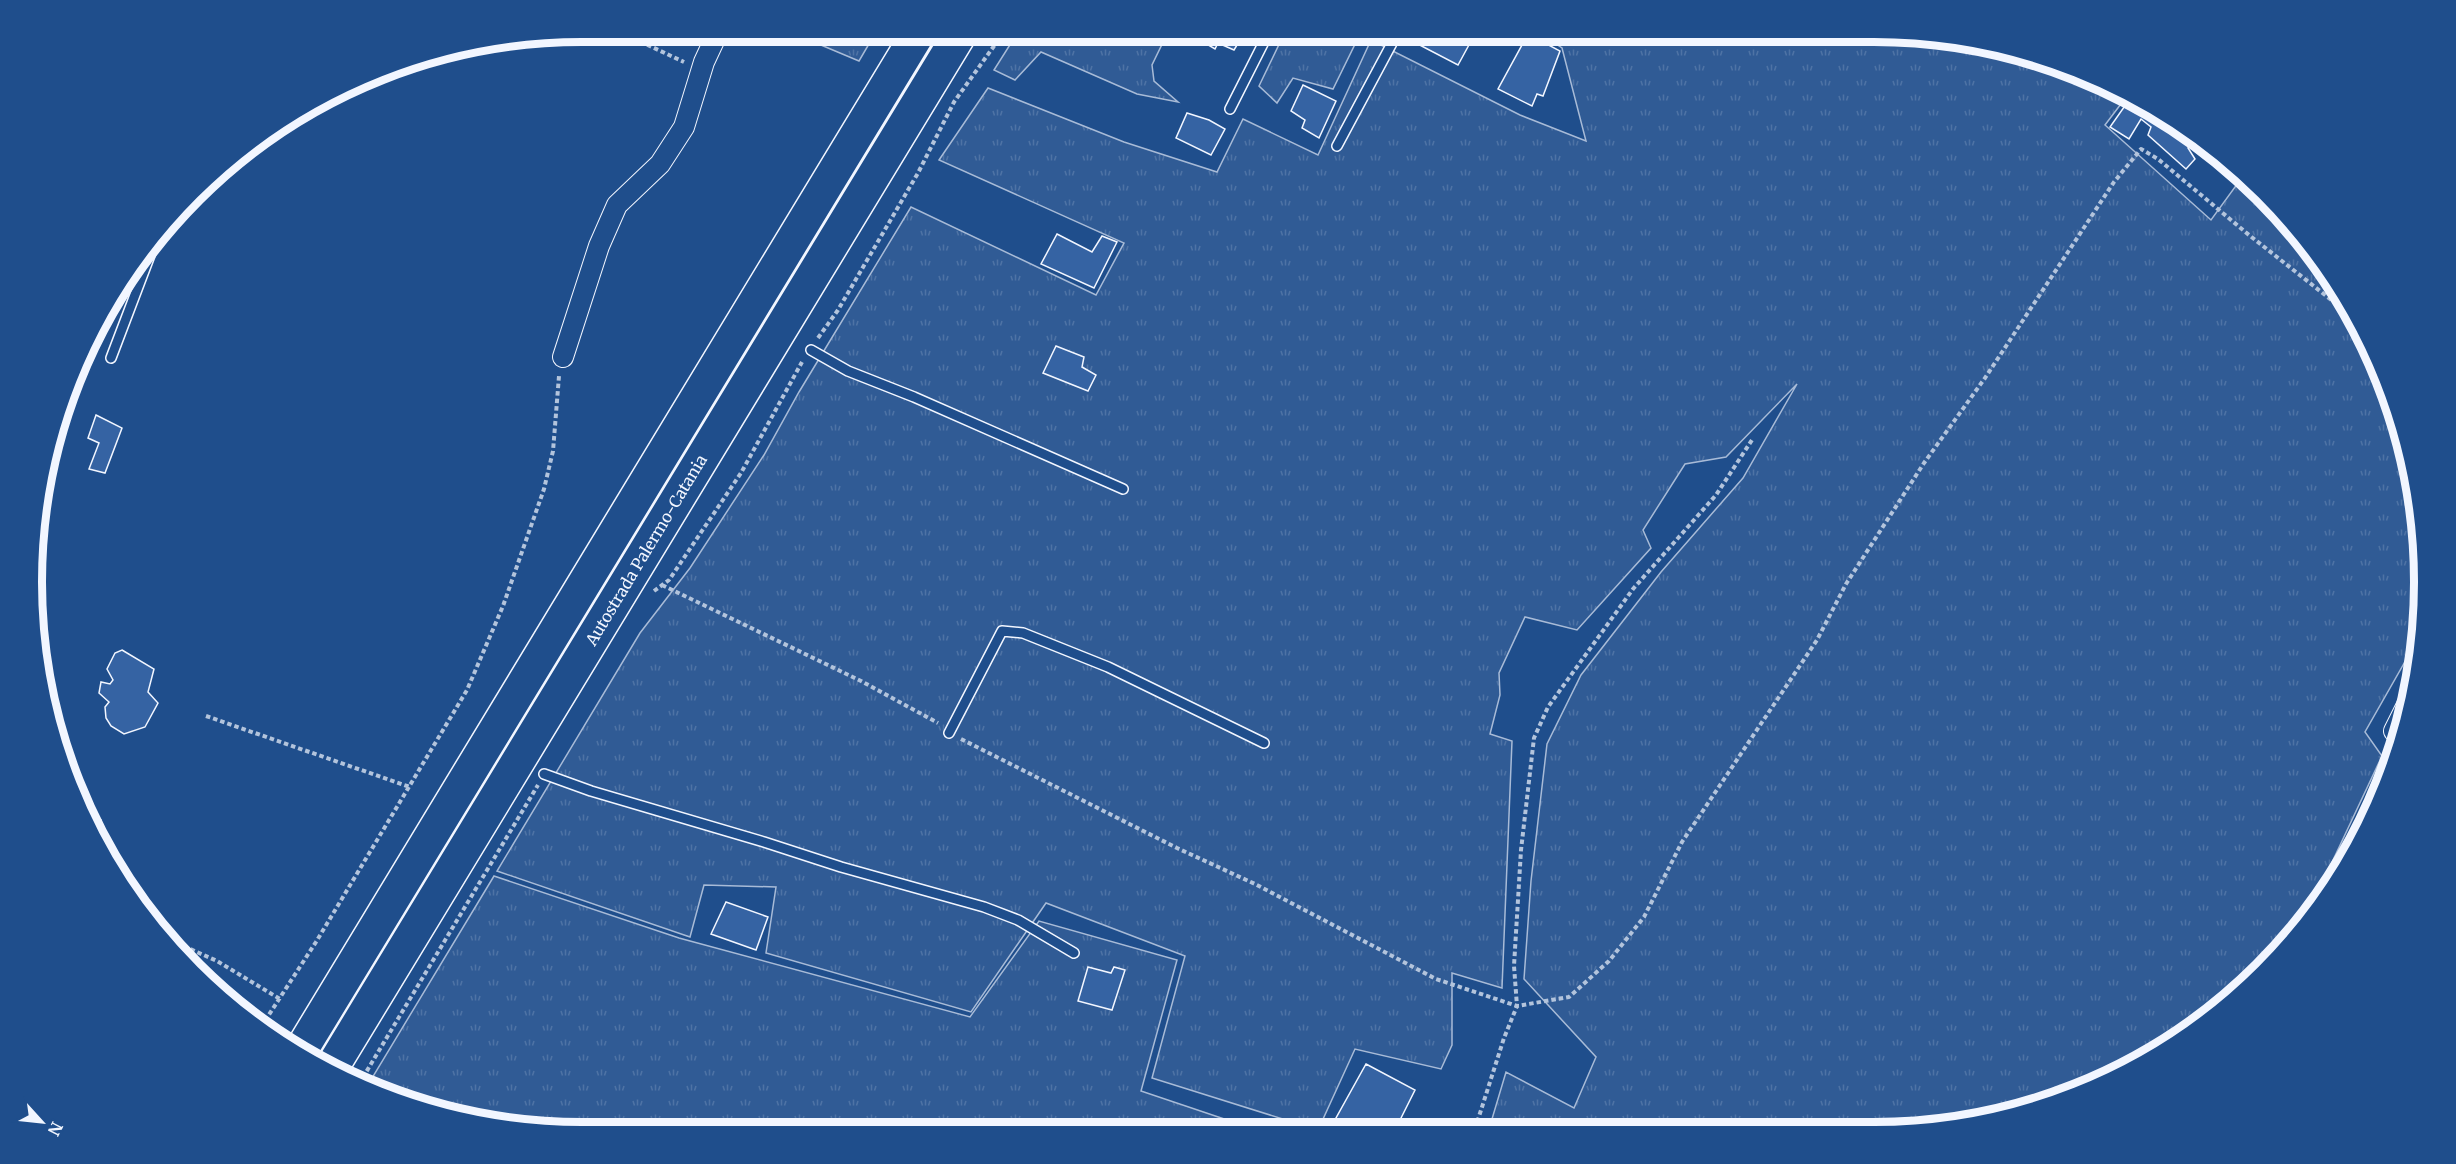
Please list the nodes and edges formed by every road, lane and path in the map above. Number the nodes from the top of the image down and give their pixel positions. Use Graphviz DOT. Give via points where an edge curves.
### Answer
graph roads {
  1 [pos="642,42"];
  2 [pos="713,42"];
  3 [pos="913,42"];
  4 [pos="955,42"];
  5 [pos="997,42"];
  6 [pos="1264,42"];
  7 [pos="1393,42"];
  8 [pos="701,69"];
  9 [pos="1230,109"];
  10 [pos="1337,146"];
  11 [pos="147,262"];
  12 [pos="2337,305"];
  13 [pos="811,350"];
  14 [pos="563,357"];
  15 [pos="111,358"];
  16 [pos="1752,440"];
  17 [pos="1123,489"];
  18 [pos="662,585"];
  19 [pos="648,596"];
  20 [pos="206,716"];
  21 [pos="949,733"];
  22 [pos="1264,743"];
  23 [pos="544,774"];
  24 [pos="410,787"];
  25 [pos="183,946"];
  26 [pos="1074,953"];
  27 [pos="280,999"];
  28 [pos="1517,1006"];
  29 [pos="266,1019"];
  30 [pos="304,1045"];
  31 [pos="335,1062"];
  32 [pos="364,1076"];
  33 [pos="1477,1122"];
  1 -- 8 [label="path"];
  2 -- 8 [label="street"];
  3 -- 30 [label="highway"];
  4 -- 31 [label="highway, Autostrada Palermo-Catania"];
  5 -- 13 [label="path" via="954,102 918,173"];
  6 -- 9 [label="lane"];
  7 -- 10 [label="lane"];
  8 -- 14 [label="street" via="684,127 660,164 617,205 599,246"];
  11 -- 15 [label="lane"];
  12 -- 28 [label="path" via="2141,149 2114,182 1918,472 1846,584 1817,640 1682,842 1644,917 1609,961 1569,997"];
  13 -- 17 [label="lane" via="848,370"];
  13 -- 18 [label="path" via="741,473"];
  14 -- 24 [label="path" via="557,383 553,451 504,606 467,690"];
  16 -- 28 [label="path" via="1716,495 1633,589 1548,707 1534,738 1521,850 1514,966"];
  18 -- 19 [label="path"];
  18 -- 21 [label="path" via="861,681 940,724"];
  20 -- 24 [label="path"];
  21 -- 22 [label="lane" via="1002,631 1023,633 1108,667"];
  21 -- 28 [label="path" via="1256,884 1436,979"];
  23 -- 26 [label="lane" via="841,867 984,907 1018,920"];
  23 -- 32 [label="path"];
  24 -- 27 [label="path"];
  25 -- 27 [label="path" via="217,961"];
  27 -- 29 [label="path"];
  28 -- 33 [label="path"];
}
